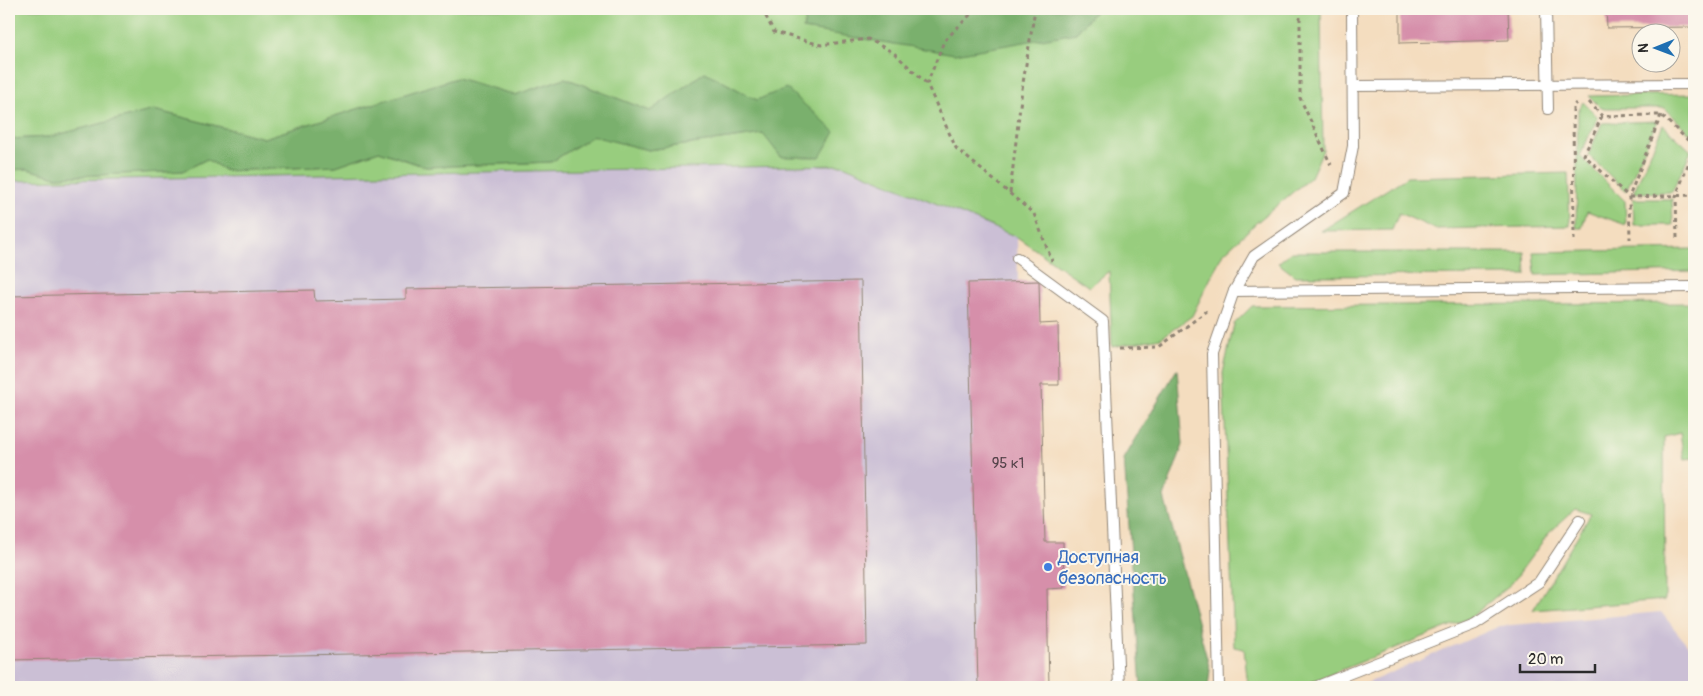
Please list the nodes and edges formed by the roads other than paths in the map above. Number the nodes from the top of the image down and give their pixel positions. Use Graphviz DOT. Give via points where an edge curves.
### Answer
graph roads {
  1 [pos="1352,9"];
  2 [pos="1546,9"];
  3 [pos="1694,84"];
  4 [pos="1548,85"];
  5 [pos="1353,86"];
  6 [pos="1548,109"];
  7 [pos="1018,258"];
  8 [pos="1694,287"];
  9 [pos="1234,291"];
  10 [pos="1580,520"];
  11 [pos="1119,687"];
  12 [pos="1219,687"];
  13 [pos="1315,687"];
  1 -- 5 [label="lane"];
  2 -- 4 [label="lane"];
  3 -- 4 [label="lane"];
  4 -- 5 [label="lane"];
  4 -- 6 [label="lane"];
  5 -- 9 [label="lane" via="1352,146 1344,193 1254,256"];
  7 -- 11 [label="lane" via="1103,321"];
  8 -- 9 [label="lane"];
  9 -- 12 [label="lane" via="1212,354"];
  10 -- 13 [label="lane" via="1539,582 1475,624"];
}
